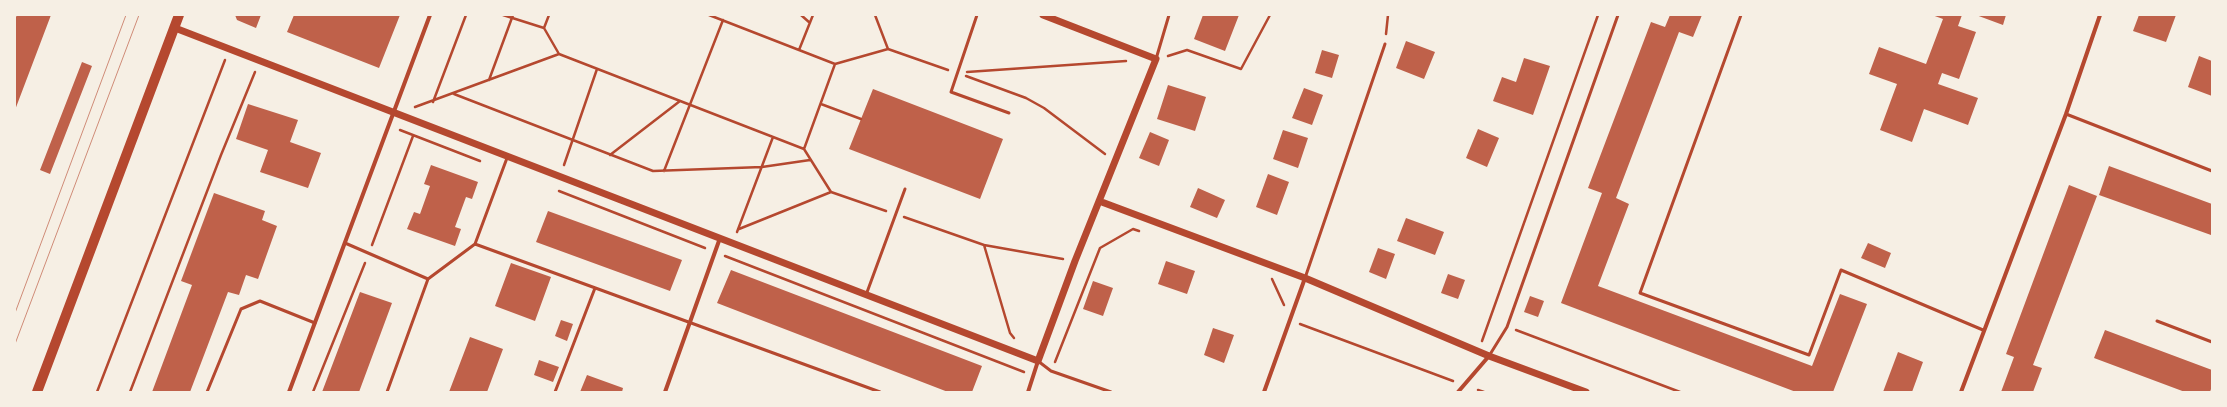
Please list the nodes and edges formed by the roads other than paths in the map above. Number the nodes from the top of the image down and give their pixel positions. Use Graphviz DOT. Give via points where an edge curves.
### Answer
graph roads {
  1 [pos="179,15"];
  2 [pos="430,15"];
  3 [pos="977,15"];
  4 [pos="1044,15"];
  5 [pos="1169,15"];
  6 [pos="1618,15"];
  7 [pos="1741,15"];
  8 [pos="2100,15"];
  9 [pos="174,28"];
  10 [pos="1385,44"];
  11 [pos="1156,59"];
  12 [pos="393,113"];
  13 [pos="1009,113"];
  14 [pos="2066,114"];
  15 [pos="507,158"];
  16 [pos="2212,171"];
  17 [pos="905,189"];
  18 [pos="1099,201"];
  19 [pos="720,238"];
  20 [pos="345,243"];
  21 [pos="475,244"];
  22 [pos="1305,278"];
  23 [pos="428,279"];
  24 [pos="595,288"];
  25 [pos="865,296"];
  26 [pos="2158,321"];
  27 [pos="315,323"];
  28 [pos="690,323"];
  29 [pos="1983,330"];
  30 [pos="2212,342"];
  31 [pos="1489,356"];
  32 [pos="1038,361"];
  33 [pos="37,392"];
  34 [pos="208,392"];
  35 [pos="289,392"];
  36 [pos="387,392"];
  37 [pos="555,392"];
  38 [pos="665,392"];
  39 [pos="880,392"];
  40 [pos="1028,392"];
  41 [pos="1111,392"];
  42 [pos="1264,392"];
  43 [pos="1458,392"];
  44 [pos="1586,392"];
  45 [pos="1961,392"];
  1 -- 9 [label="main road"];
  2 -- 12 [label="street"];
  3 -- 13 [label="lane" via="951,92"];
  4 -- 11 [label="street"];
  5 -- 11 [label="lane"];
  6 -- 31 [label="lane" via="1507,327"];
  7 -- 29 [label="lane" via="1640,293 1809,354 1841,270"];
  8 -- 14 [label="street"];
  9 -- 12 [label="street"];
  9 -- 33 [label="main road"];
  10 -- 22 [label="lane"];
  11 -- 18 [label="street"];
  12 -- 15 [label="street"];
  12 -- 20 [label="street"];
  14 -- 16 [label="lane"];
  14 -- 29 [label="street"];
  15 -- 19 [label="street"];
  15 -- 21 [label="lane"];
  17 -- 25 [label="lane"];
  18 -- 22 [label="street"];
  18 -- 32 [label="street"];
  19 -- 25 [label="street"];
  19 -- 28 [label="street"];
  20 -- 23 [label="lane"];
  20 -- 27 [label="street"];
  21 -- 23 [label="lane"];
  21 -- 24 [label="lane"];
  22 -- 31 [label="street"];
  22 -- 42 [label="street"];
  23 -- 36 [label="lane"];
  24 -- 28 [label="lane"];
  24 -- 37 [label="lane"];
  25 -- 32 [label="street"];
  26 -- 30 [label="lane"];
  27 -- 34 [label="lane" via="260,301 241,309"];
  27 -- 35 [label="street"];
  28 -- 38 [label="street"];
  28 -- 39 [label="lane"];
  29 -- 45 [label="street"];
  31 -- 43 [label="street"];
  31 -- 44 [label="street"];
  32 -- 40 [label="street"];
  32 -- 41 [label="lane" via="1051,371"];
}
